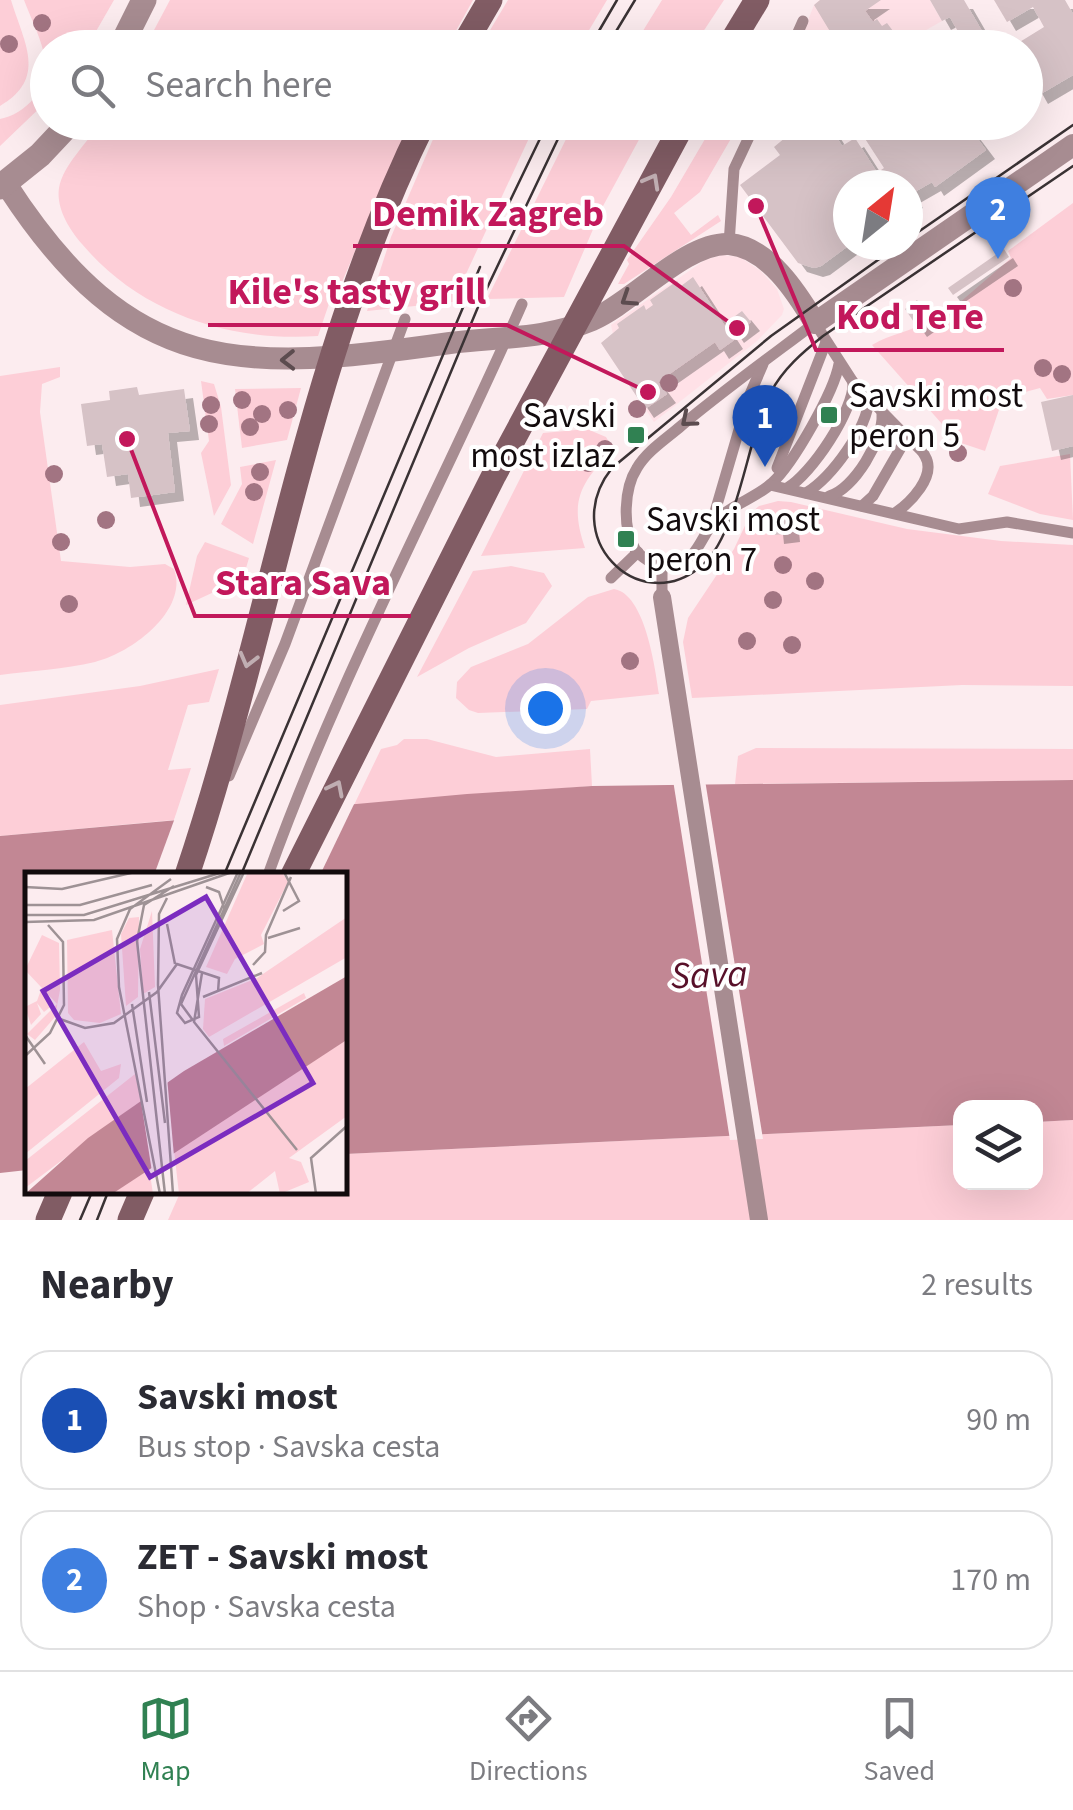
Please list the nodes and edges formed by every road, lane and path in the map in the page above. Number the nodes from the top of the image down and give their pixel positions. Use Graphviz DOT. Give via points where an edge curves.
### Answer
graph roads {
  1 [pos="144,0"];
  2 [pos="490,0"];
  3 [pos="757,0"];
  4 [pos="803,21"];
  5 [pos="129,30"];
  6 [pos="472,30"];
  7 [pos="739,30"];
  8 [pos="799,30"];
  9 [pos="51,140"];
  10 [pos="416,140"];
  11 [pos="674,140"];
  12 [pos="748,140"];
  13 [pos="1073,145"];
  14 [pos="3,185"];
  15 [pos="729,244"];
  16 [pos="522,304"];
  17 [pos="405,319"];
  18 [pos="821,333"];
  19 [pos="765,361"];
  20 [pos="839,364"];
  21 [pos="853,382"];
  22 [pos="868,399"];
  23 [pos="882,414"];
  24 [pos="907,437"];
  25 [pos="770,485"];
  26 [pos="787,488"];
  27 [pos="806,492"];
  28 [pos="825,496"];
  29 [pos="862,506"];
  30 [pos="895,513"];
  31 [pos="711,525"];
  32 [pos="1073,533"];
  33 [pos="638,552"];
  34 [pos="662,566"];
  35 [pos="611,578"];
  36 [pos="662,596"];
  37 [pos="198,843"];
  38 [pos="188,872"];
  39 [pos="269,872"];
  40 [pos="295,872"];
  41 [pos="59,1195"];
  42 [pos="141,1195"];
  43 [pos="48,1220"];
  44 [pos="130,1220"];
  45 [pos="759,1220"];
  1 -- 5 [label="street"];
  2 -- 6 [label="main road"];
  3 -- 7 [label="main road"];
  4 -- 8 [label="lane"];
  9 -- 14 [label="street"];
  10 -- 37 [label="main road, one-way" via="324,384"];
  40 -- 11 [label="main road, one-way" via="494,474"];
  12 -- 15 [label="lane" via="734,170"];
  13 -- 18 [label="street"];
  15 -- 14 [label="street, one-way" via="692,255 622,304 562,330 324,359 260,360 192,348 105,302 46,242"];
  15 -- 18 [label="street" via="772,266"];
  16 -- 39 [label="lane" via="332,710"];
  17 -- 37 [label="lane" via="285,644"];
  18 -- 19 [label="lane"];
  18 -- 20 [label="lane"];
  18 -- 25 [label="lane"];
  19 -- 31 [label="lane"];
  19 -- 33 [label="lane, one-way" via="636,468 627,489 628,524"];
  20 -- 21 [label="lane"];
  20 -- 25 [label="lane" via="798,449"];
  21 -- 22 [label="lane"];
  21 -- 26 [label="lane" via="848,406 824,448"];
  22 -- 23 [label="lane"];
  22 -- 27 [label="lane" via="864,420 839,461"];
  23 -- 24 [label="lane"];
  23 -- 28 [label="lane" via="878,437 853,480"];
  24 -- 29 [label="lane"];
  24 -- 30 [label="lane" via="925,455 928,471"];
  25 -- 26 [label="lane"];
  25 -- 31 [label="lane"];
  26 -- 27 [label="lane"];
  27 -- 28 [label="lane"];
  28 -- 29 [label="lane"];
  29 -- 30 [label="lane"];
  30 -- 32 [label="lane" via="959,529 1006,522"];
  31 -- 34 [label="lane" via="690,558"];
  33 -- 34 [label="lane"];
  33 -- 35 [label="lane"];
  34 -- 36 [label="lane"];
  36 -- 45 [label="street"];
  37 -- 38 [label="main road"];
  41 -- 43 [label="main road"];
  42 -- 44 [label="main road"];
}
